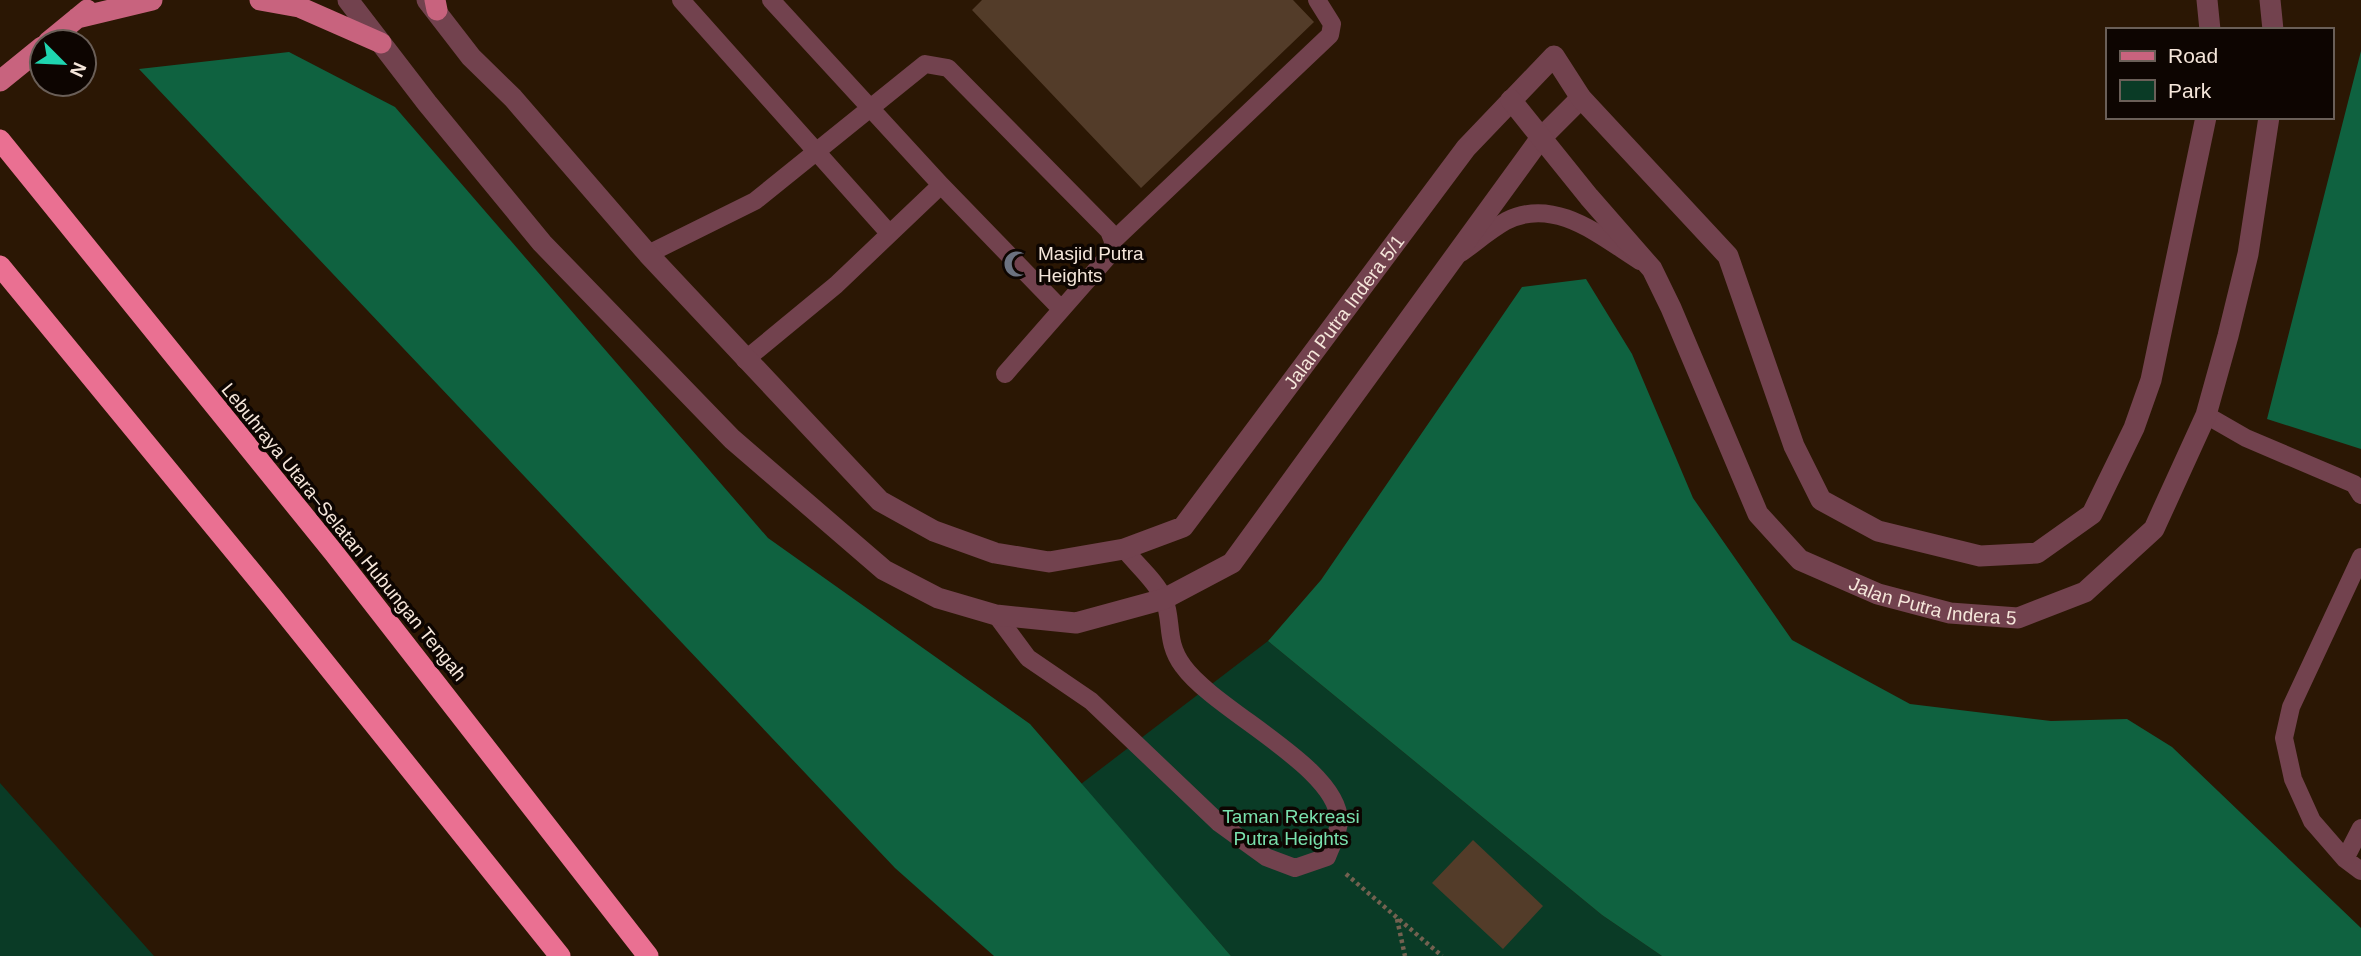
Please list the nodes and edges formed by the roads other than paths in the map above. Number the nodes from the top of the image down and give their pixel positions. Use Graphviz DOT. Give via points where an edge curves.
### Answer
graph roads {
  1 [pos="99,0"];
  2 [pos="152,0"];
  3 [pos="260,0"];
  4 [pos="348,0"];
  5 [pos="681,0"];
  6 [pos="771,0"];
  7 [pos="1317,0"];
  8 [pos="2207,0"];
  9 [pos="2270,0"];
  10 [pos="433,3"];
  11 [pos="77,18"];
  12 [pos="65,28"];
  13 [pos="2210,28"];
  14 [pos="2273,28"];
  15 [pos="381,43"];
  16 [pos="28,58"];
  17 [pos="0,81"];
  18 [pos="1581,98"];
  19 [pos="1511,100"];
  20 [pos="871,109"];
  21 [pos="2206,119"];
  22 [pos="2269,119"];
  23 [pos="1540,139"];
  24 [pos="0,140"];
  25 [pos="818,153"];
  26 [pos="941,185"];
  27 [pos="889,233"];
  28 [pos="1113,241"];
  29 [pos="648,254"];
  30 [pos="1450,260"];
  31 [pos="0,266"];
  32 [pos="1652,268"];
  33 [pos="1061,309"];
  34 [pos="745,360"];
  35 [pos="1006,374"];
  36 [pos="2206,415"];
  37 [pos="2361,495"];
  38 [pos="1124,549"];
  39 [pos="2361,557"];
  40 [pos="1164,599"];
  41 [pos="996,615"];
  42 [pos="2361,828"];
  43 [pos="2345,859"];
  44 [pos="2361,872"];
  45 [pos="560,956"];
  46 [pos="648,956"];
  1 -- 11 [label="main road"];
  2 -- 11 [label="main road"];
  3 -- 15 [label="main road" via="299,7"];
  4 -- 15 [label="street"];
  5 -- 25 [label="lane"];
  6 -- 20 [label="lane"];
  7 -- 28 [label="lane" via="1332,24 1330,36"];
  8 -- 13 [label="street"];
  9 -- 14 [label="street"];
  10 -- 29 [label="street, Jalan Putra Indera 5/1" via="471,57 513,98"];
  11 -- 12 [label="main road"];
  15 -- 41 [label="street" via="542,243 732,439 884,570 938,598"];
  16 -- 17 [label="main road"];
  18 -- 19 [label="street, Jalan Putra Indera 5/1" via="1554,56"];
  18 -- 21 [label="street" via="1728,256 1794,446 1821,500 1878,531 1980,556 2037,553 2092,513 2134,428 2151,380"];
  18 -- 23 [label="street"];
  19 -- 23 [label="street, Jalan Putra Indera 5"];
  19 -- 38 [label="street, Jalan Putra Indera 5/1" via="1466,148 1183,527"];
  20 -- 25 [label="lane"];
  20 -- 26 [label="lane"];
  20 -- 28 [label="lane" via="925,64 948,68 1109,231"];
  22 -- 36 [label="street, Jalan Putra Indera 5" via="2248,254"];
  23 -- 30 [label="street"];
  23 -- 32 [label="street, Jalan Putra Indera 5"];
  24 -- 46 [label="highway, Lebuhraya Utara–Selatan Hubungan Tengah" via="334,553"];
  25 -- 27 [label="lane"];
  25 -- 29 [label="lane" via="755,201"];
  26 -- 27 [label="lane"];
  26 -- 33 [label="lane"];
  27 -- 34 [label="lane"];
  28 -- 33 [label="lane" via="1112,252"];
  29 -- 34 [label="street, Jalan Putra Indera 5/1"];
  30 -- 32 [label="lane" via="1507,220 1568,216"];
  30 -- 40 [label="street" via="1232,563"];
  31 -- 45 [label="highway"];
  32 -- 36 [label="street, Jalan Putra Indera 5" via="1758,514 1800,560 1878,594 1950,613 2018,618 2085,592 2154,529"];
  33 -- 35 [label="lane"];
  34 -- 38 [label="street, Jalan Putra Indera 5/1" via="880,501 934,531 995,553 1049,562"];
  36 -- 37 [label="lane" via="2246,438 2354,484"];
  38 -- 40 [label="lane"];
  39 -- 43 [label="lane" via="2291,707 2284,738 2293,779 2312,821"];
  40 -- 41 [label="street" via="1076,623"];
  40 -- 41 [label="lane" via="1169,638 1182,665 1210,696 1303,763 1332,796 1339,821 1327,857 1295,868 1266,857 1219,823 1091,701 1028,657"];
  42 -- 43 [label="lane"];
  43 -- 44 [label="lane"];
}
